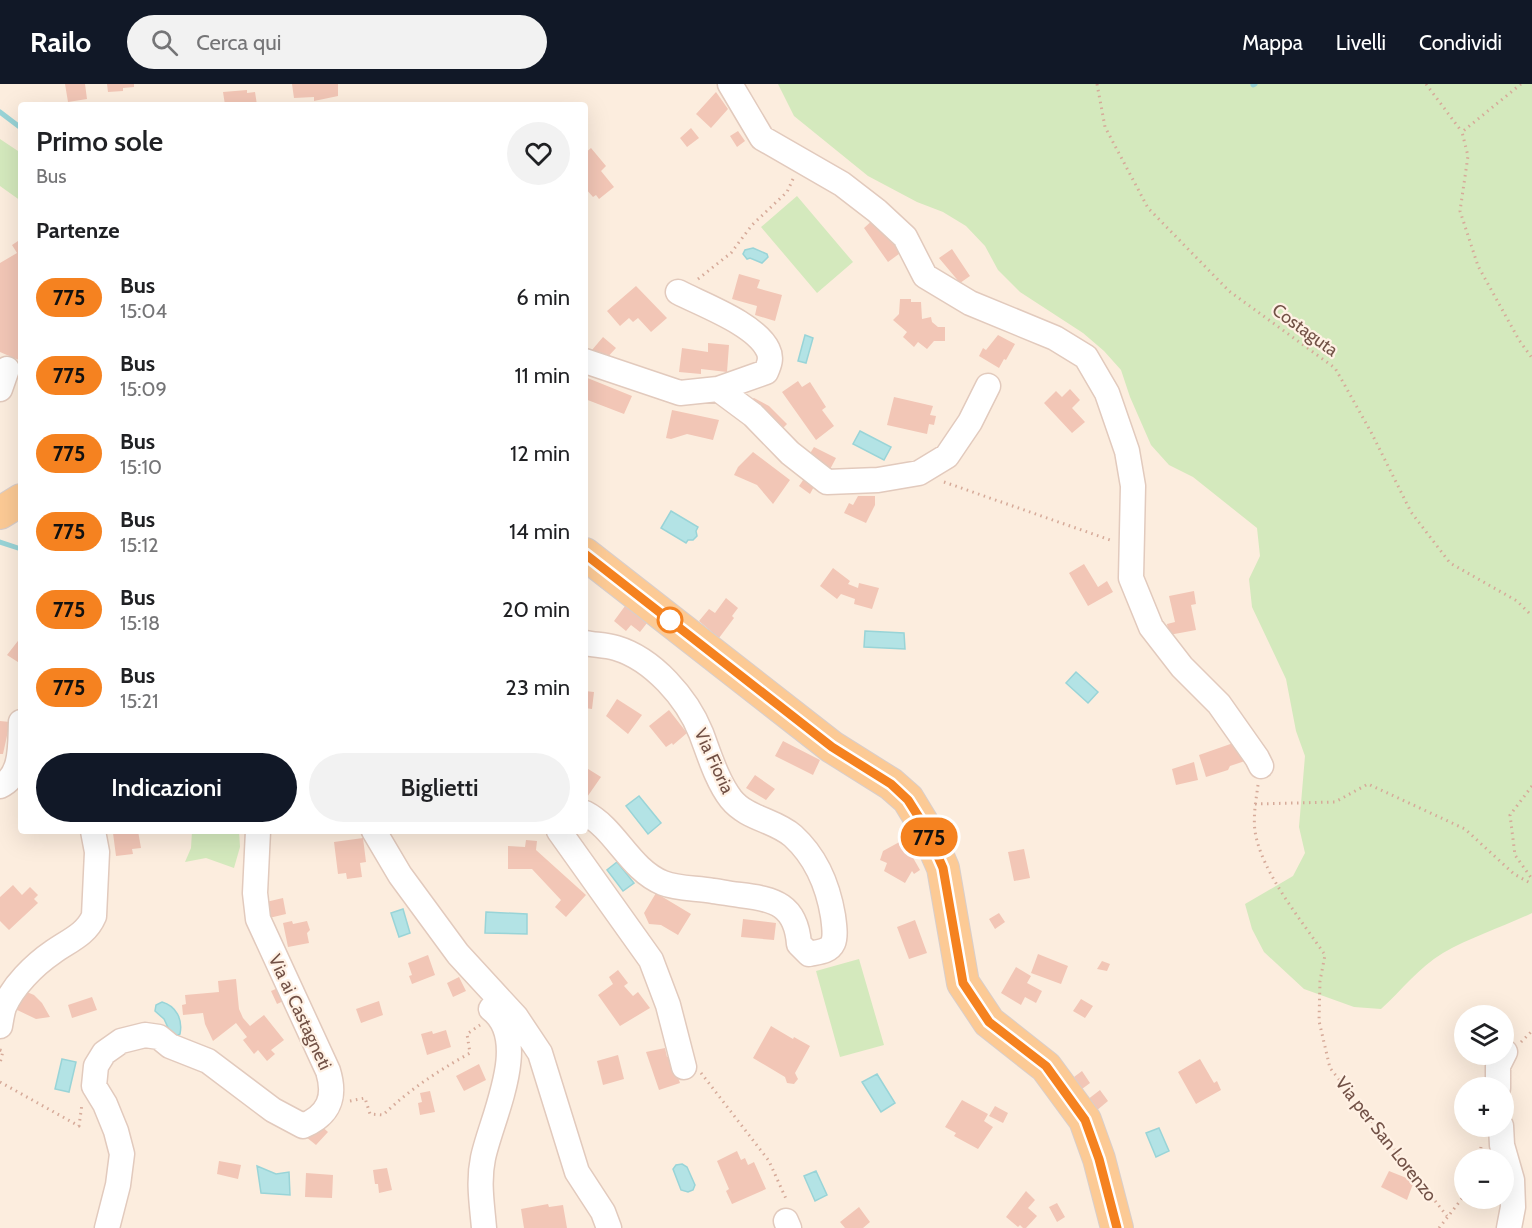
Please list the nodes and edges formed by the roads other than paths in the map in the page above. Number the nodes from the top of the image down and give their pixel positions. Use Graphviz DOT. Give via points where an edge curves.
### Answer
graph roads {
  1 [pos="730,84"];
  2 [pos="678,292"];
  3 [pos="588,362"];
  4 [pos="988,386"];
  5 [pos="718,389"];
  6 [pos="18,502"];
  7 [pos="0,513"];
  8 [pos="588,556"];
  9 [pos="588,643"];
  10 [pos="18,761"];
  11 [pos="1261,766"];
  12 [pos="0,786"];
  13 [pos="588,815"];
  14 [pos="94,834"];
  15 [pos="258,834"];
  16 [pos="376,834"];
  17 [pos="561,834"];
  18 [pos="490,988"];
  19 [pos="0,1026"];
  20 [pos="684,1067"];
  21 [pos="1501,1137"];
  22 [pos="482,1225"];
  23 [pos="107,1228"];
  24 [pos="609,1228"];
  25 [pos="1117,1228"];
  26 [pos="1509,1228"];
  1 -- 11 [label="street" via="762,138 842,184 877,211 905,237 925,276 970,303 1055,338 1086,357 1107,393 1126,451 1133,486 1131,578 1151,627 1182,667 1219,704"];
  2 -- 5 [label="street" via="745,326 757,334 769,351 771,362 766,372"];
  3 -- 5 [label="street" via="680,393"];
  4 -- 5 [label="street" via="947,456 919,473 827,482"];
  6 -- 7 [label="main road"];
  8 -- 25 [label="main road" via="832,747 891,784 908,800 943,868 963,983 989,1022 1046,1066 1085,1120"];
  9 -- 13 [label="street, Via Fioria" via="617,648 641,660 679,695 696,721 731,800 749,814 792,835 812,858 831,909 833,943 825,951 809,954 799,944 790,915 777,902 662,883 635,864"];
  10 -- 12 [label="street" via="12,778"];
  14 -- 19 [label="street" via="97,852 94,916 90,926 25,977 4,1008"];
  15 -- 23 [label="street, Via ai Castagneti" via="258,919 328,1071 330,1100 323,1114 303,1126 273,1110 208,1060 170,1046 159,1036 121,1041 104,1053 96,1066 94,1086 105,1104 122,1154"];
  16 -- 18 [label="street" via="406,884 458,954"];
  17 -- 20 [label="street" via="651,960"];
  18 -- 22 [label="street" via="483,999 502,1021 508,1037 507,1070 483,1158 479,1183"];
  18 -- 24 [label="street" via="540,1053 577,1172"];
  21 -- 26 [label="street" via="1512,1180"];
}
